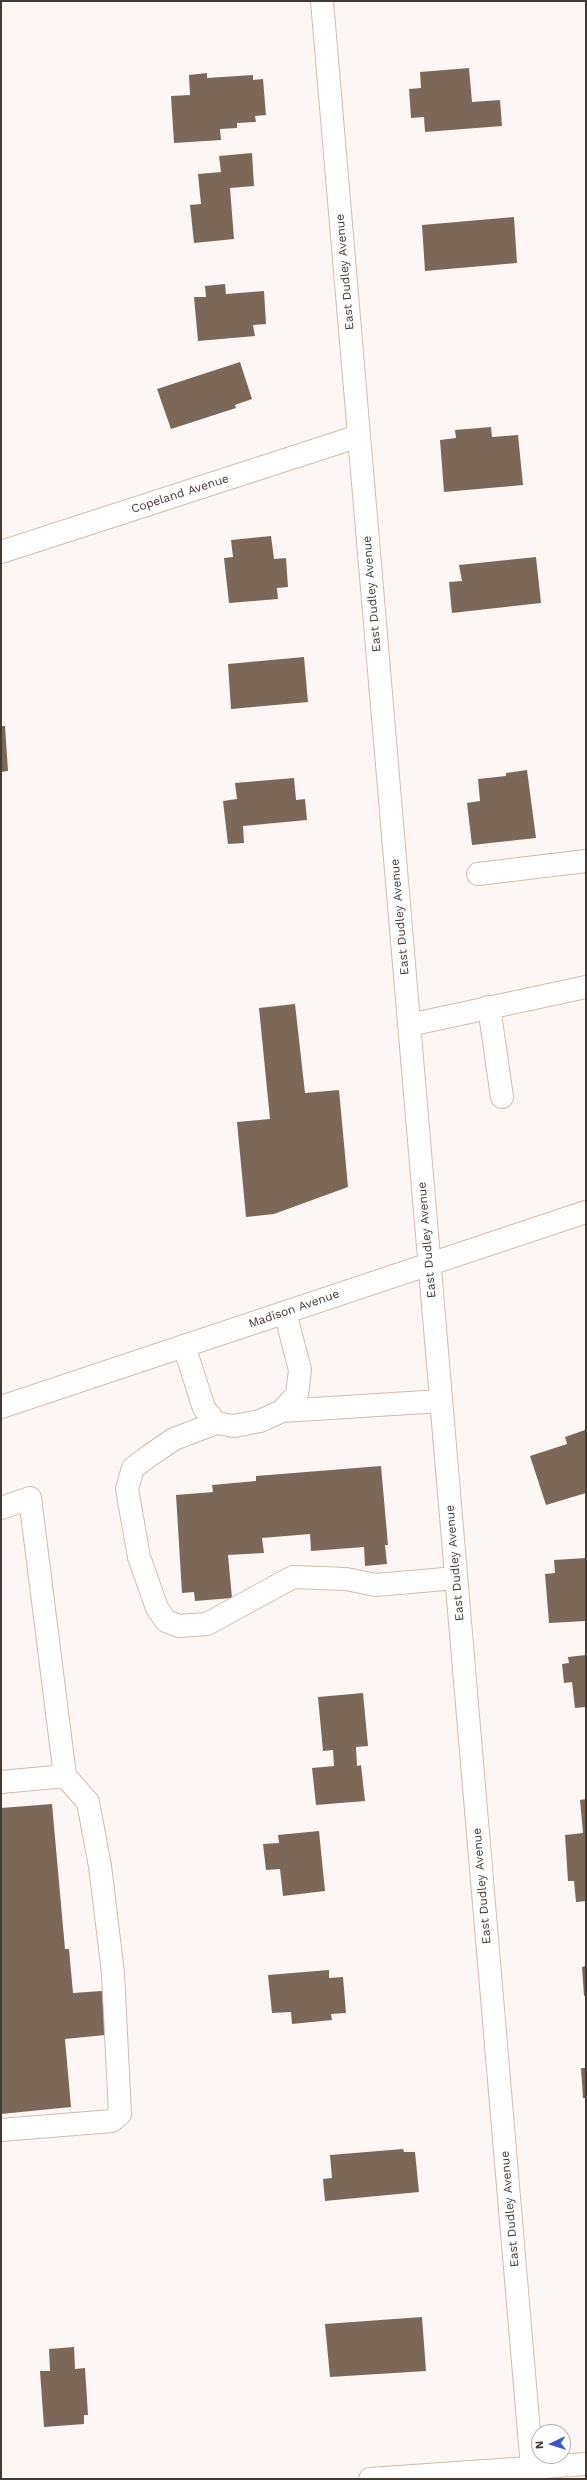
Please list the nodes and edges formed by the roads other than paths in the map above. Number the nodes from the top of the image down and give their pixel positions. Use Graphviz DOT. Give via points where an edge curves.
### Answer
graph roads {
  1 [pos="322,1"];
  2 [pos="359,436"];
  3 [pos="1,552"];
  4 [pos="586,861"];
  5 [pos="478,874"];
  6 [pos="586,987"];
  7 [pos="489,1007"];
  8 [pos="409,1025"];
  9 [pos="502,1097"];
  10 [pos="586,1212"];
  11 [pos="429,1264"];
  12 [pos="285,1312"];
  13 [pos="184,1346"];
  14 [pos="441,1401"];
  15 [pos="1,1407"];
  16 [pos="282,1411"];
  17 [pos="216,1423"];
  18 [pos="1,1508"];
  19 [pos="456,1578"];
  20 [pos="65,1776"];
  21 [pos="1,1782"];
  22 [pos="1,2130"];
  23 [pos="586,2464"];
  24 [pos="533,2474"];
  25 [pos="370,2479"];
  1 -- 2 [label="street, East Dudley Avenue"];
  2 -- 3 [label="street, Copeland Avenue"];
  2 -- 8 [label="street, East Dudley Avenue"];
  4 -- 5 [label="street"];
  6 -- 7 [label="street"];
  7 -- 8 [label="street"];
  7 -- 9 [label="street"];
  8 -- 11 [label="street, East Dudley Avenue"];
  10 -- 11 [label="street, Madison Avenue"];
  11 -- 12 [label="street, Madison Avenue"];
  11 -- 14 [label="street, East Dudley Avenue"];
  12 -- 13 [label="street, Madison Avenue"];
  12 -- 16 [label="street" via="300,1370 297,1394"];
  13 -- 15 [label="street, Madison Avenue"];
  13 -- 17 [label="street" via="204,1408"];
  14 -- 16 [label="street"];
  14 -- 19 [label="street, East Dudley Avenue"];
  16 -- 17 [label="street" via="260,1421 234,1426"];
  17 -- 19 [label="street" via="174,1439 149,1456 133,1468 127,1489 139,1557 156,1608 166,1621 179,1626 207,1624 293,1577 346,1578 376,1585"];
  18 -- 20 [label="street" via="30,1498"];
  19 -- 24 [label="street, East Dudley Avenue"];
  20 -- 21 [label="street"];
  20 -- 22 [label="street" via="88,1802 100,1866 113,1973 120,2114 112,2121 98,2123"];
  23 -- 24 [label="street"];
  24 -- 25 [label="street"];
}
